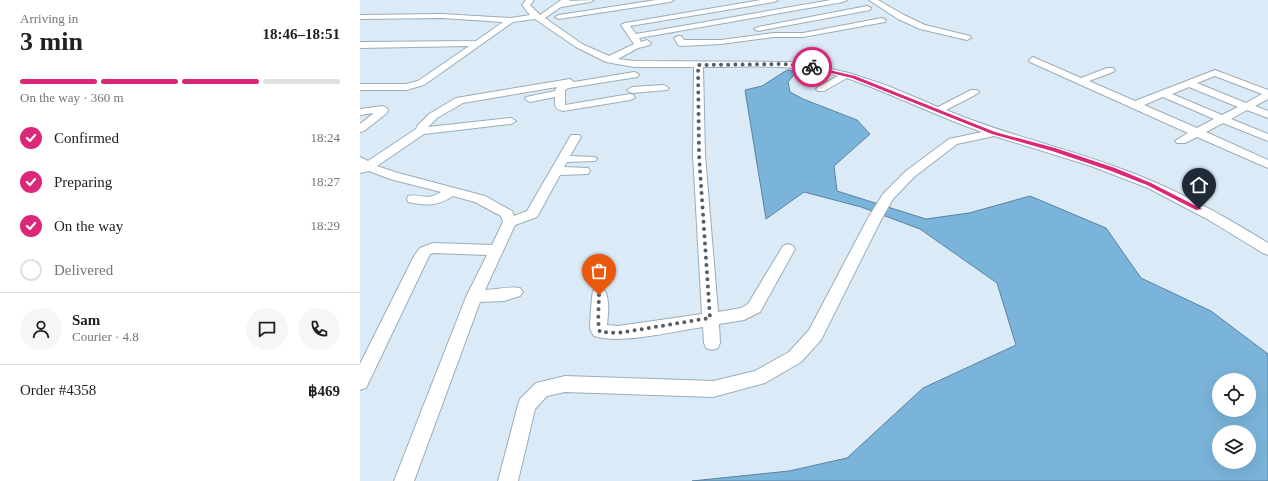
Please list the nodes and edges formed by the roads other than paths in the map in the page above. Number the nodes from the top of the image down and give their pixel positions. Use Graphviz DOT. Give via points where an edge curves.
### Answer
graph roads {
  1 [pos="530,0"];
  2 [pos="586,0"];
  3 [pos="670,0"];
  4 [pos="774,0"];
  5 [pos="808,0"];
  6 [pos="843,0"];
  7 [pos="872,0"];
  8 [pos="657,1"];
  9 [pos="563,2"];
  10 [pos="816,5"];
  11 [pos="727,8"];
  12 [pos="868,8"];
  13 [pos="830,15"];
  14 [pos="419,16"];
  15 [pos="559,16"];
  16 [pos="360,17"];
  17 [pos="377,17"];
  18 [pos="539,17"];
  19 [pos="738,18"];
  20 [pos="511,20"];
  21 [pos="882,20"];
  22 [pos="400,24"];
  23 [pos="363,26"];
  24 [pos="847,27"];
  25 [pos="803,35"];
  26 [pos="632,37"];
  27 [pos="757,37"];
  28 [pos="967,38"];
  29 [pos="819,40"];
  30 [pos="653,42"];
  31 [pos="478,43"];
  32 [pos="360,45"];
  33 [pos="637,45"];
  34 [pos="609,60"];
  35 [pos="1033,60"];
  36 [pos="698,65"];
  37 [pos="634,69"];
  38 [pos="1110,70"];
  39 [pos="846,75"];
  40 [pos="1081,81"];
  41 [pos="570,82"];
  42 [pos="1190,84"];
  43 [pos="360,87"];
  44 [pos="664,88"];
  45 [pos="821,89"];
  46 [pos="974,92"];
  47 [pos="560,94"];
  48 [pos="1164,94"];
  49 [pos="1268,94"];
  50 [pos="631,97"];
  51 [pos="530,99"];
  52 [pos="1135,105"];
  53 [pos="1246,106"];
  54 [pos="937,111"];
  55 [pos="360,112"];
  56 [pos="1268,115"];
  57 [pos="949,116"];
  58 [pos="1222,118"];
  59 [pos="511,121"];
  60 [pos="360,129"];
  61 [pos="421,131"];
  62 [pos="1196,132"];
  63 [pos="994,133"];
  64 [pos="575,137"];
  65 [pos="1268,138"];
  66 [pos="953,141"];
  67 [pos="1181,141"];
  68 [pos="563,159"];
  69 [pos="591,159"];
  70 [pos="1268,164"];
  71 [pos="363,166"];
  72 [pos="556,171"];
  73 [pos="584,171"];
  74 [pos="450,192"];
  75 [pos="413,199"];
  76 [pos="510,222"];
  77 [pos="788,249"];
  78 [pos="497,250"];
  79 [pos="1268,250"];
  80 [pos="515,292"];
  81 [pos="599,295"];
  82 [pos="474,297"];
  83 [pos="710,318"];
  84 [pos="712,343"];
  85 [pos="360,382"];
  86 [pos="404,481"];
  87 [pos="508,481"];
  1 -- 18 [label="street" via="526,5"];
  2 -- 9 [label="street"];
  3 -- 8 [label="street"];
  4 -- 11 [label="street"];
  5 -- 10 [label="street"];
  6 -- 10 [label="street"];
  7 -- 28 [label="street" via="901,18"];
  8 -- 15 [label="street" via="578,18"];
  9 -- 18 [label="street"];
  10 -- 19 [label="street"];
  11 -- 19 [label="street"];
  11 -- 26 [label="street" via="626,25 624,27"];
  12 -- 13 [label="street"];
  13 -- 24 [label="street"];
  13 -- 27 [label="street" via="751,30"];
  14 -- 17 [label="street"];
  14 -- 20 [label="street" via="477,16"];
  14 -- 22 [label="street" via="409,23"];
  16 -- 17 [label="street"];
  17 -- 23 [label="street"];
  18 -- 20 [label="street"];
  18 -- 34 [label="street" via="569,41 595,56"];
  19 -- 26 [label="street"];
  19 -- 27 [label="street" via="745,25 675,39 681,43 696,43"];
  20 -- 31 [label="street"];
  21 -- 24 [label="street"];
  24 -- 25 [label="street"];
  25 -- 27 [label="street"];
  25 -- 29 [label="street"];
  26 -- 33 [label="street"];
  30 -- 33 [label="street"];
  31 -- 32 [label="street"];
  31 -- 43 [label="street" via="415,85"];
  33 -- 34 [label="street"];
  34 -- 37 [label="street"];
  35 -- 40 [label="street"];
  36 -- 37 [label="street"];
  36 -- 39 [label="street" via="783,64"];
  36 -- 83 [label="street" via="699,155"];
  37 -- 47 [label="street" via="562,87"];
  37 -- 50 [label="street"];
  38 -- 40 [label="street"];
  39 -- 45 [label="street"];
  39 -- 54 [label="street"];
  40 -- 52 [label="street"];
  41 -- 61 [label="street" via="460,100 433,116"];
  42 -- 48 [label="street"];
  42 -- 49 [label="street" via="1215,74"];
  42 -- 53 [label="street"];
  44 -- 50 [label="street"];
  46 -- 54 [label="street"];
  47 -- 50 [label="street" via="560,107 563,108"];
  47 -- 51 [label="street"];
  48 -- 52 [label="street"];
  48 -- 58 [label="street"];
  49 -- 53 [label="street"];
  52 -- 62 [label="street"];
  53 -- 56 [label="street"];
  53 -- 58 [label="street"];
  54 -- 57 [label="street"];
  55 -- 60 [label="street" via="376,109 383,111"];
  57 -- 63 [label="street"];
  57 -- 66 [label="street"];
  58 -- 62 [label="street"];
  58 -- 65 [label="street"];
  59 -- 61 [label="street"];
  61 -- 71 [label="street"];
  62 -- 67 [label="street"];
  62 -- 70 [label="street"];
  63 -- 66 [label="street"];
  63 -- 79 [label="street" via="1113,169 1149,184 1187,202"];
  64 -- 68 [label="street"];
  66 -- 87 [label="street" via="910,174 888,197 815,334 795,357 759,378 714,388 565,384 542,390 528,405"];
  68 -- 69 [label="street"];
  68 -- 72 [label="street"];
  71 -- 74 [label="street"];
  72 -- 73 [label="street"];
  72 -- 76 [label="street" via="532,214"];
  74 -- 75 [label="street" via="434,202"];
  74 -- 76 [label="street" via="480,200 507,214"];
  76 -- 78 [label="street"];
  77 -- 83 [label="street" via="754,308 744,314"];
  78 -- 82 [label="street"];
  78 -- 85 [label="street" via="434,248 425,251"];
  80 -- 82 [label="street"];
  81 -- 83 [label="street" via="600,332 618,333"];
  82 -- 86 [label="street"];
  83 -- 84 [label="street"];
}
